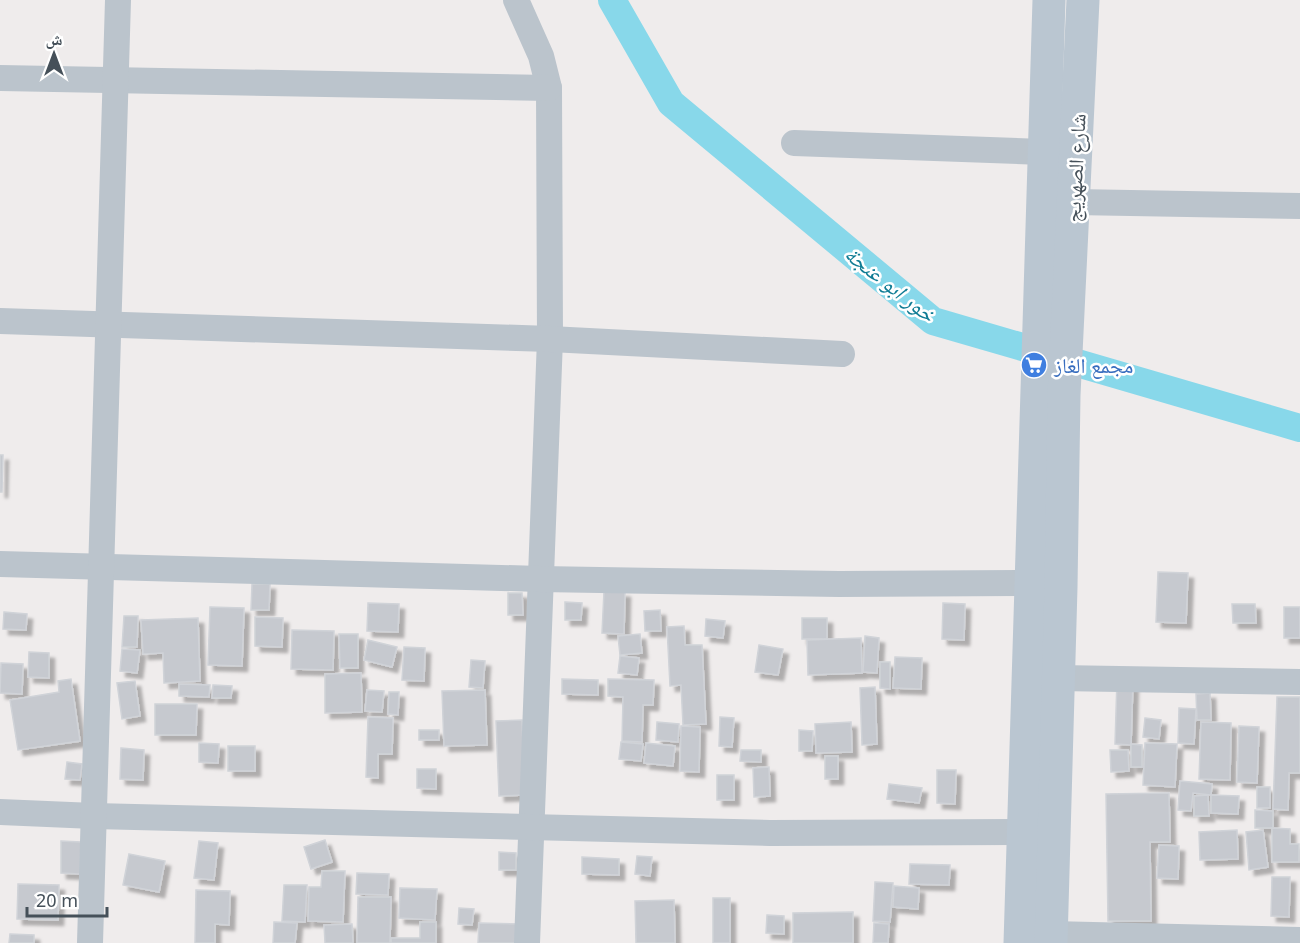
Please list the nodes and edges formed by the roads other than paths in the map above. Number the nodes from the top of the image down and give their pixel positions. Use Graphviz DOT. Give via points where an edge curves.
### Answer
graph roads {
  1 [pos="118,0"];
  2 [pos="516,0"];
  3 [pos="1049,0"];
  4 [pos="1083,0"];
  5 [pos="0,78"];
  6 [pos="117,81"];
  7 [pos="549,88"];
  8 [pos="794,143"];
  9 [pos="1043,152"];
  10 [pos="1074,202"];
  11 [pos="1300,206"];
  12 [pos="0,321"];
  13 [pos="108,324"];
  14 [pos="1053,334"];
  15 [pos="550,339"];
  16 [pos="842,354"];
  17 [pos="1051,391"];
  18 [pos="0,564"];
  19 [pos="102,566"];
  20 [pos="540,579"];
  21 [pos="1030,583"];
  22 [pos="1058,678"];
  23 [pos="1300,682"];
  24 [pos="0,812"];
  25 [pos="94,816"];
  26 [pos="533,827"];
  27 [pos="1024,832"];
  28 [pos="1051,939"];
  29 [pos="1300,940"];
  30 [pos="90,943"];
  31 [pos="527,943"];
  32 [pos="1020,943"];
  1 -- 6 [label="street"];
  2 -- 7 [label="street" via="541,56"];
  3 -- 9 [label="main road, شارع الصهريج"];
  4 -- 10 [label="main road, شارع الصهريج"];
  5 -- 6 [label="street"];
  6 -- 7 [label="street"];
  6 -- 13 [label="street"];
  7 -- 15 [label="street"];
  8 -- 9 [label="street"];
  9 -- 14 [label="main road, شارع الصهريج"];
  10 -- 11 [label="street"];
  10 -- 14 [label="main road, شارع الصهريج"];
  12 -- 13 [label="street"];
  13 -- 15 [label="street"];
  13 -- 19 [label="street"];
  14 -- 17 [label="main road"];
  15 -- 16 [label="street"];
  15 -- 20 [label="street"];
  17 -- 21 [label="main road"];
  17 -- 22 [label="main road"];
  18 -- 19 [label="street"];
  19 -- 20 [label="street"];
  19 -- 25 [label="street"];
  20 -- 21 [label="street"];
  20 -- 26 [label="street"];
  21 -- 27 [label="main road"];
  22 -- 23 [label="street"];
  22 -- 28 [label="main road"];
  24 -- 25 [label="street"];
  25 -- 26 [label="street"];
  25 -- 30 [label="street"];
  26 -- 27 [label="street" via="770,833"];
  26 -- 31 [label="street"];
  27 -- 32 [label="main road"];
  28 -- 29 [label="street"];
}
